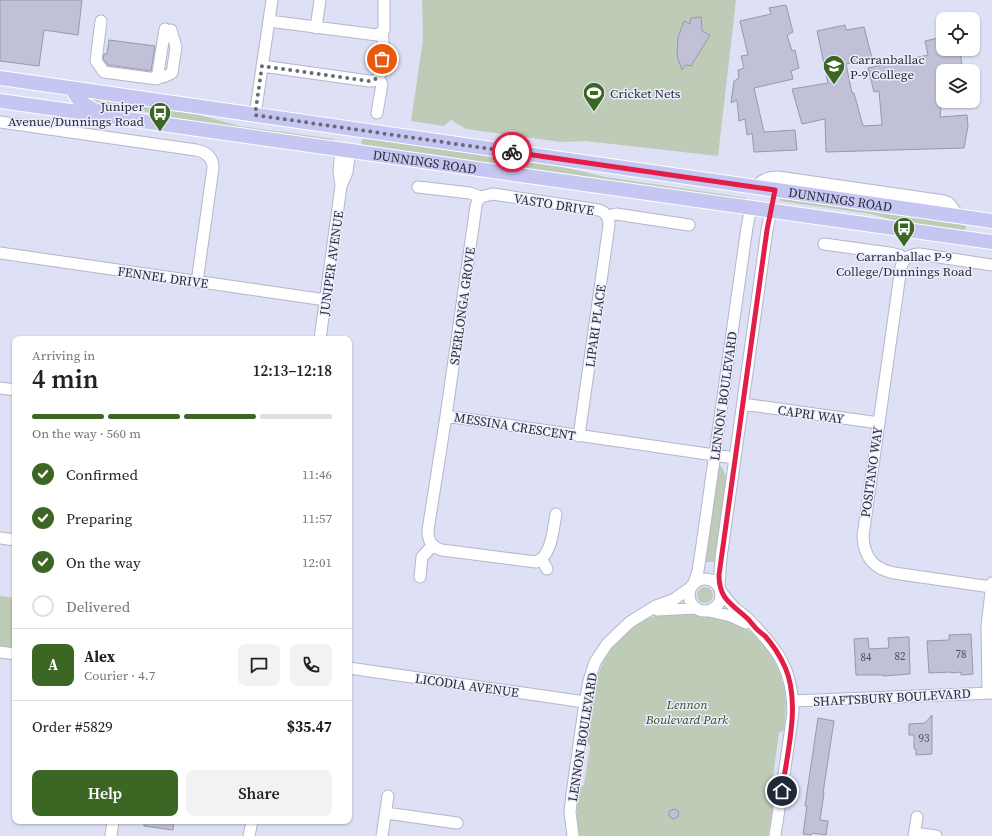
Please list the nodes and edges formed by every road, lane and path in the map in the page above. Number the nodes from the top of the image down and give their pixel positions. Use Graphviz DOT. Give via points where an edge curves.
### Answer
graph roads {
  1 [pos="272,0"];
  2 [pos="320,0"];
  3 [pos="384,0"];
  4 [pos="101,21"];
  5 [pos="269,21"];
  6 [pos="316,28"];
  7 [pos="168,30"];
  8 [pos="382,32"];
  9 [pos="262,66"];
  10 [pos="0,78"];
  11 [pos="378,78"];
  12 [pos="73,89"];
  13 [pos="0,101"];
  14 [pos="377,113"];
  15 [pos="255,115"];
  16 [pos="115,118"];
  17 [pos="0,122"];
  18 [pos="349,128"];
  19 [pos="346,151"];
  20 [pos="418,187"];
  21 [pos="756,187"];
  22 [pos="775,190"];
  23 [pos="481,197"];
  24 [pos="751,208"];
  25 [pos="771,211"];
  26 [pos="607,216"];
  27 [pos="959,216"];
  28 [pos="992,221"];
  29 [pos="689,225"];
  30 [pos="992,242"];
  31 [pos="824,244"];
  32 [pos="0,253"];
  33 [pos="905,259"];
  34 [pos="992,264"];
  35 [pos="197,282"];
  36 [pos="326,300"];
  37 [pos="320,336"];
  38 [pos="0,388"];
  39 [pos="12,390"];
  40 [pos="743,404"];
  41 [pos="446,416"];
  42 [pos="879,423"];
  43 [pos="579,436"];
  44 [pos="715,454"];
  45 [pos="735,458"];
  46 [pos="556,514"];
  47 [pos="0,538"];
  48 [pos="12,540"];
  49 [pos="432,546"];
  50 [pos="420,577"];
  51 [pos="692,585"];
  52 [pos="992,585"];
  53 [pos="720,589"];
  54 [pos="695,608"];
  55 [pos="990,610"];
  56 [pos="709,611"];
  57 [pos="645,613"];
  58 [pos="754,627"];
  59 [pos="0,652"];
  60 [pos="12,654"];
  61 [pos="352,668"];
  62 [pos="990,693"];
  63 [pos="793,701"];
  64 [pos="585,702"];
  65 [pos="388,796"];
  66 [pos="386,813"];
  67 [pos="917,816"];
  68 [pos="457,823"];
  69 [pos="113,824"];
  70 [pos="251,824"];
  71 [pos="914,835"];
  72 [pos="111,836"];
  73 [pos="249,836"];
  74 [pos="382,836"];
  75 [pos="573,836"];
  76 [pos="775,836"];
  77 [pos="936,836"];
  1 -- 5 [label="street"];
  2 -- 6 [label="street"];
  3 -- 8 [label="street"];
  4 -- 7 [label="street" via="96,61 104,72 160,78"];
  5 -- 6 [label="street"];
  5 -- 9 [label="street"];
  6 -- 8 [label="street" via="371,35"];
  8 -- 11 [label="street" via="384,45"];
  9 -- 11 [label="street" via="369,81"];
  9 -- 15 [label="street"];
  10 -- 12 [label="main road, DUNNINGS ROAD"];
  11 -- 14 [label="street" via="382,84"];
  12 -- 15 [label="main road, DUNNINGS ROAD"];
  12 -- 16 [label="main road" via="83,104"];
  13 -- 16 [label="main road, DUNNINGS ROAD"];
  15 -- 18 [label="main road, DUNNINGS ROAD"];
  16 -- 19 [label="main road, DUNNINGS ROAD"];
  17 -- 35 [label="street" via="196,150 208,154 213,168"];
  18 -- 19 [label="main road"];
  18 -- 21 [label="main road, DUNNINGS ROAD"];
  19 -- 24 [label="main road, DUNNINGS ROAD"];
  19 -- 36 [label="street, JUNIPER AVENUE" via="347,172 341,186"];
  20 -- 23 [label="street, VASTO DRIVE" via="470,193"];
  21 -- 22 [label="main road, DUNNINGS ROAD"];
  21 -- 24 [label="main road"];
  21 -- 27 [label="street" via="767,178 778,177 944,200"];
  22 -- 25 [label="main road"];
  22 -- 27 [label="main road, DUNNINGS ROAD"];
  23 -- 26 [label="street, VASTO DRIVE" via="493,194 599,210"];
  23 -- 41 [label="street, SPERLONGA GROVE" via="476,206"];
  24 -- 25 [label="main road, DUNNINGS ROAD"];
  24 -- 44 [label="street, LENNON BOULEVARD"];
  25 -- 30 [label="main road, DUNNINGS ROAD"];
  25 -- 40 [label="street, LENNON BOULEVARD"];
  26 -- 29 [label="street, VASTO DRIVE" via="616,214"];
  26 -- 43 [label="street, LIPARI PLACE" via="609,225"];
  27 -- 28 [label="main road, DUNNINGS ROAD"];
  31 -- 33 [label="street" via="889,253"];
  32 -- 35 [label="street, FENNEL DRIVE"];
  33 -- 34 [label="street" via="910,255 919,254"];
  33 -- 42 [label="street, POSITANO WAY" via="901,267"];
  35 -- 36 [label="street, FENNEL DRIVE"];
  36 -- 37 [label="street, JUNIPER AVENUE"];
  38 -- 39 [label="street"];
  40 -- 42 [label="street, CAPRI WAY"];
  40 -- 45 [label="street, LENNON BOULEVARD"];
  41 -- 43 [label="street, MESSINA CRESCENT"];
  41 -- 49 [label="street, MESSINA CRESCENT" via="428,530"];
  42 -- 52 [label="street, POSITANO WAY" via="862,536 868,558 877,567 888,572"];
  43 -- 44 [label="street, MESSINA CRESCENT"];
  44 -- 45 [label="street, MESSINA CRESCENT"];
  44 -- 51 [label="street, LENNON BOULEVARD" via="698,570"];
  45 -- 53 [label="street, LENNON BOULEVARD" via="721,558"];
  46 -- 49 [label="street" via="544,564 442,550"];
  47 -- 48 [label="street"];
  49 -- 50 [label="street" via="422,558"];
  51 -- 53 [label="street" via="702,579 708,579"];
  51 -- 54 [label="street" via="689,599"];
  51 -- 57 [label="street, LENNON BOULEVARD" via="673,600"];
  52 -- 55 [label="street"];
  53 -- 56 [label="street" via="720,602"];
  53 -- 58 [label="street"];
  54 -- 56 [label="street"];
  54 -- 57 [label="street, LENNON BOULEVARD"];
  55 -- 62 [label="street" via="986,635"];
  56 -- 58 [label="street" via="731,616"];
  57 -- 64 [label="street, LENNON BOULEVARD" via="622,628 601,652 592,672"];
  58 -- 63 [label="street" via="765,637 782,661 790,681"];
  59 -- 60 [label="street"];
  61 -- 64 [label="street, LICODIA AVENUE"];
  62 -- 63 [label="street, SHAFTSBURY BOULEVARD"];
  63 -- 76 [label="street"];
  64 -- 75 [label="street, LENNON BOULEVARD" via="571,804"];
  65 -- 66 [label="street"];
  66 -- 68 [label="street"];
  66 -- 74 [label="street"];
  67 -- 71 [label="street"];
  69 -- 72 [label="street"];
  70 -- 73 [label="street"];
  71 -- 77 [label="street"];
}
